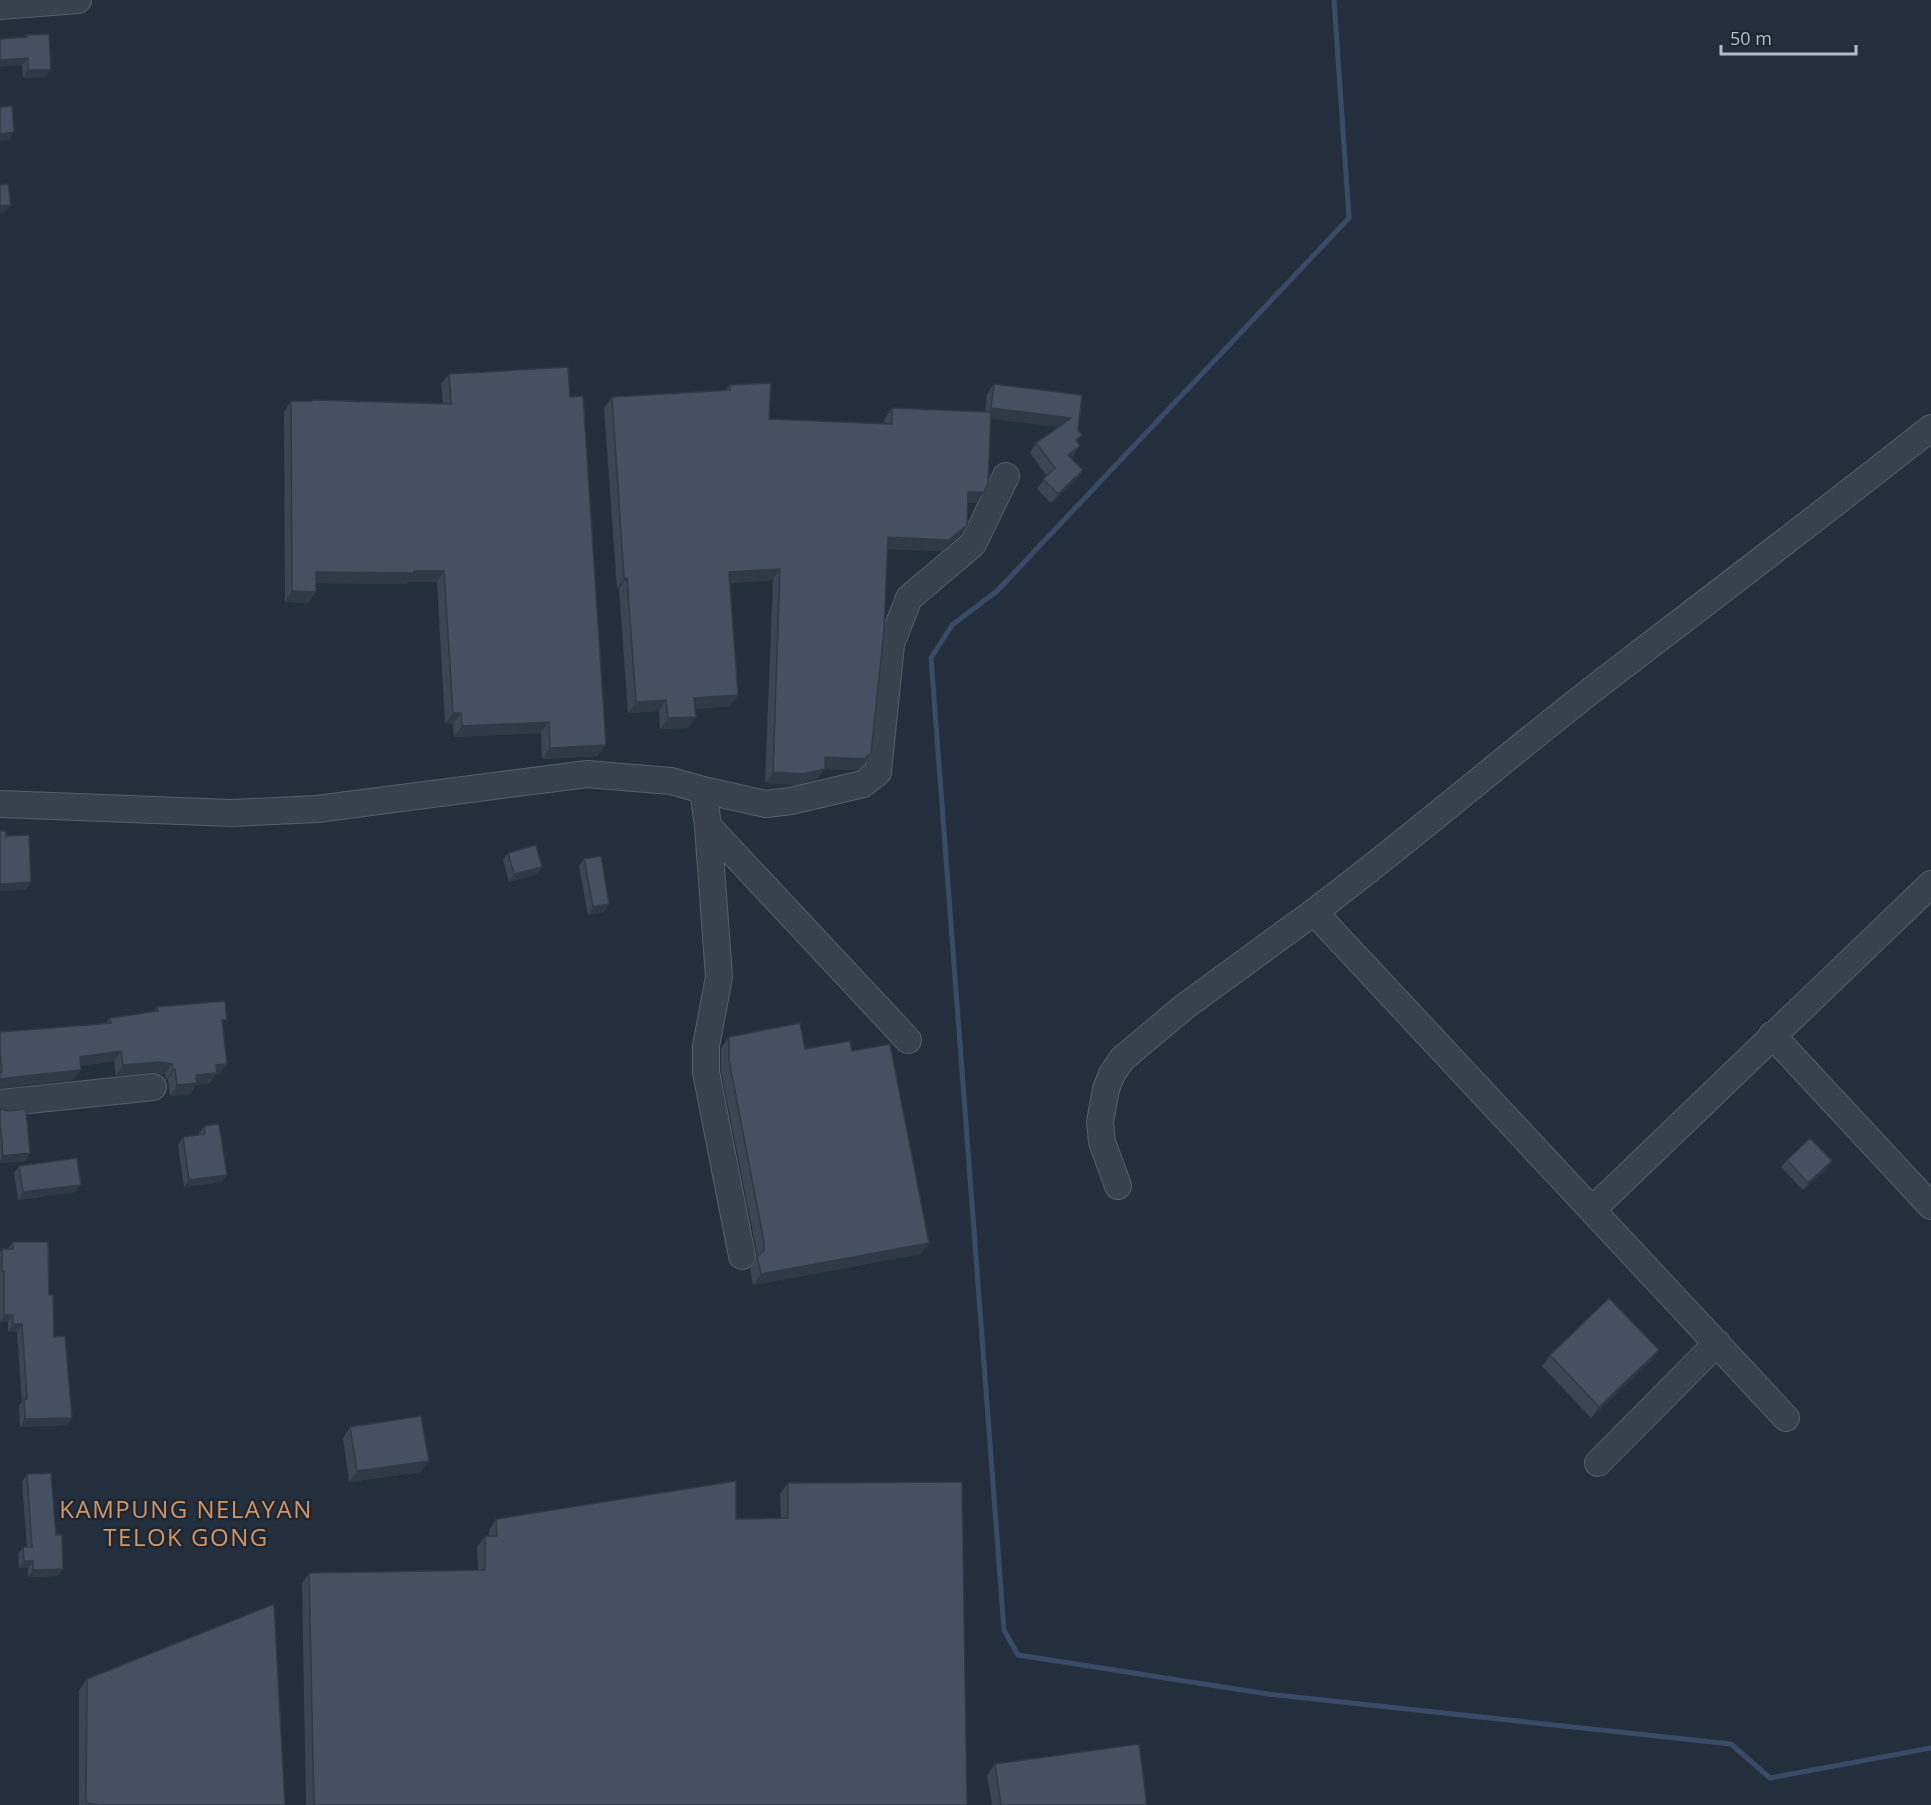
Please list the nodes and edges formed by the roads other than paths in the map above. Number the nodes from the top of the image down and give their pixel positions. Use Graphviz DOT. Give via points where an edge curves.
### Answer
graph roads {
  1 [pos="78,0"];
  2 [pos="9,4"];
  3 [pos="1931,428"];
  4 [pos="1006,476"];
  5 [pos="703,790"];
  6 [pos="0,804"];
  7 [pos="708,826"];
  8 [pos="1931,884"];
  9 [pos="1314,912"];
  10 [pos="1772,1035"];
  11 [pos="908,1040"];
  12 [pos="153,1087"];
  13 [pos="0,1103"];
  14 [pos="1118,1186"];
  15 [pos="1931,1206"];
  16 [pos="1592,1210"];
  17 [pos="742,1256"];
  18 [pos="1717,1343"];
  19 [pos="1786,1418"];
  20 [pos="1598,1463"];
  1 -- 2 [label="street"];
  3 -- 9 [label="street"];
  4 -- 5 [label="street" via="973,544 909,598 891,644 878,772 863,784 766,804"];
  5 -- 6 [label="street" via="671,781 587,774 317,809 232,813"];
  5 -- 7 [label="street"];
  7 -- 11 [label="street"];
  7 -- 17 [label="street" via="719,977 706,1046 706,1072"];
  8 -- 10 [label="street"];
  9 -- 14 [label="street" via="1184,1007 1122,1059 1106,1089 1100,1122 1102,1142"];
  9 -- 16 [label="street"];
  10 -- 15 [label="street"];
  10 -- 16 [label="street"];
  12 -- 13 [label="street"];
  16 -- 18 [label="street"];
  18 -- 19 [label="street"];
  18 -- 20 [label="street"];
}
